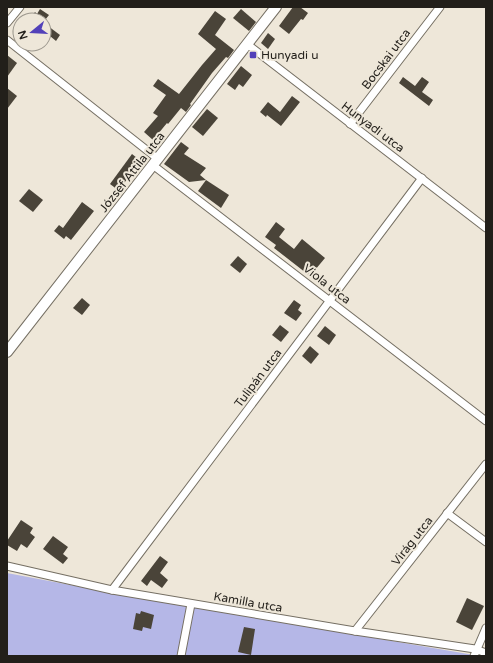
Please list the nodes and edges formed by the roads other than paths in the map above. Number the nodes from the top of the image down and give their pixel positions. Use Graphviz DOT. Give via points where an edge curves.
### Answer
graph roads {
  1 [pos="20,7"];
  2 [pos="276,7"];
  3 [pos="440,7"];
  4 [pos="7,23"];
  5 [pos="7,40"];
  6 [pos="247,44"];
  7 [pos="350,124"];
  8 [pos="156,162"];
  9 [pos="422,178"];
  10 [pos="486,228"];
  11 [pos="330,300"];
  12 [pos="7,352"];
  13 [pos="486,421"];
  14 [pos="486,464"];
  15 [pos="447,513"];
  16 [pos="486,542"];
  17 [pos="7,566"];
  18 [pos="112,590"];
  19 [pos="191,604"];
  20 [pos="486,628"];
  21 [pos="355,631"];
  22 [pos="474,653"];
  23 [pos="486,653"];
  24 [pos="181,656"];
  1 -- 4 [label="street"];
  2 -- 6 [label="street, József Attila utca"];
  3 -- 7 [label="street, Bocskai utca"];
  5 -- 8 [label="street, Viola utca"];
  6 -- 7 [label="street, Hunyadi utca"];
  6 -- 8 [label="street, József Attila utca"];
  7 -- 9 [label="street, Hunyadi utca"];
  8 -- 11 [label="street, Viola utca"];
  8 -- 12 [label="street, József Attila utca"];
  9 -- 10 [label="street, Hunyadi utca"];
  9 -- 11 [label="street, Tulipán utca"];
  11 -- 13 [label="street, Viola utca"];
  11 -- 18 [label="street, Tulipán utca"];
  14 -- 15 [label="street, Virág utca"];
  15 -- 16 [label="street"];
  15 -- 21 [label="street, Virág utca"];
  17 -- 18 [label="street, Kamilla utca"];
  18 -- 19 [label="street, Kamilla utca"];
  19 -- 21 [label="street, Kamilla utca"];
  19 -- 24 [label="street"];
  20 -- 22 [label="street"];
  21 -- 22 [label="street, Kamilla utca"];
  22 -- 23 [label="street, Kamilla utca"];
}
